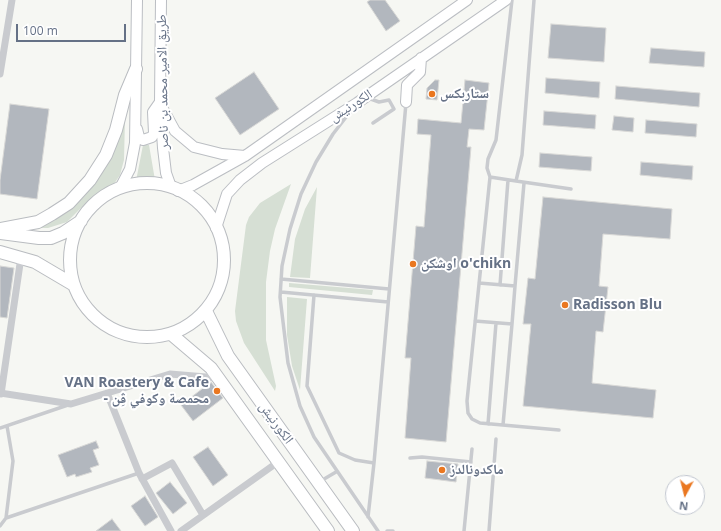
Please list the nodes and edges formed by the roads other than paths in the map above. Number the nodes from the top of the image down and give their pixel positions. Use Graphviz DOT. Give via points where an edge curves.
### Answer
graph roads {
  1 [pos="12,0"];
  2 [pos="137,0"];
  3 [pos="161,0"];
  4 [pos="467,0"];
  5 [pos="506,0"];
  6 [pos="512,0"];
  7 [pos="534,0"];
  8 [pos="421,58"];
  9 [pos="136,69"];
  10 [pos="0,74"];
  11 [pos="361,100"];
  12 [pos="160,102"];
  13 [pos="406,102"];
  14 [pos="373,123"];
  15 [pos="136,127"];
  16 [pos="245,156"];
  17 [pos="490,177"];
  18 [pos="508,180"];
  19 [pos="516,181"];
  20 [pos="524,183"];
  21 [pos="120,188"];
  22 [pos="175,189"];
  23 [pos="571,189"];
  24 [pos="81,221"];
  25 [pos="216,228"];
  26 [pos="1,232"];
  27 [pos="0,251"];
  28 [pos="21,257"];
  29 [pos="281,278"];
  30 [pos="479,283"];
  31 [pos="74,285"];
  32 [pos="500,285"];
  33 [pos="515,286"];
  34 [pos="390,289"];
  35 [pos="281,292"];
  36 [pos="314,295"];
  37 [pos="388,302"];
  38 [pos="206,310"];
  39 [pos="475,321"];
  40 [pos="496,323"];
  41 [pos="512,324"];
  42 [pos="171,334"];
  43 [pos="218,378"];
  44 [pos="107,393"];
  45 [pos="1,394"];
  46 [pos="71,404"];
  47 [pos="488,424"];
  48 [pos="503,425"];
  49 [pos="7,426"];
  50 [pos="0,428"];
  51 [pos="559,430"];
  52 [pos="496,439"];
  53 [pos="472,449"];
  54 [pos="410,458"];
  55 [pos="278,462"];
  56 [pos="471,462"];
  57 [pos="374,463"];
  58 [pos="336,472"];
  59 [pos="141,476"];
  60 [pos="318,482"];
  61 [pos="203,515"];
  62 [pos="368,517"];
  63 [pos="6,518"];
  64 [pos="0,526"];
  65 [pos="192,528"];
  66 [pos="172,531"];
  67 [pos="181,531"];
  68 [pos="328,531"];
  69 [pos="353,531"];
  70 [pos="378,531"];
  71 [pos="387,531"];
  72 [pos="393,531"];
  73 [pos="464,531"];
  74 [pos="490,531"];
  1 -- 10 [label="street"];
  2 -- 9 [label="main road, طريق الامير محمد بن ناصر"];
  3 -- 12 [label="main road, طريق الامير محمد بن ناصر"];
  4 -- 16 [label="main road, الكورنيش"];
  5 -- 8 [label="main road, الكورنيش"];
  6 -- 17 [label="lane" via="496,140 488,159"];
  7 -- 19 [label="lane" via="522,155"];
  8 -- 11 [label="main road, الكورنيش"];
  8 -- 13 [label="main road" via="420,72 407,85"];
  9 -- 15 [label="main road, طريق الامير محمد بن ناصر"];
  9 -- 26 [label="main road" via="106,155 90,180 69,203 52,214 38,222"];
  11 -- 14 [label="lane" via="389,100 394,109"];
  11 -- 25 [label="main road, الكورنيش" via="262,163 240,180 227,194"];
  11 -- 29 [label="lane" via="333,134 301,194 290,228"];
  12 -- 15 [label="main road" via="153,112 152,137 143,140 139,137"];
  12 -- 16 [label="main road" via="175,131 190,144 222,154"];
  12 -- 22 [label="main road, طريق الامير محمد بن ناصر" via="166,173"];
  13 -- 34 [label="lane"];
  15 -- 21 [label="main road, طريق الامير محمد بن ناصر" via="130,169"];
  16 -- 22 [label="main road, الكورنيش" via="193,185"];
  17 -- 18 [label="lane"];
  17 -- 30 [label="lane"];
  18 -- 19 [label="lane"];
  18 -- 32 [label="lane"];
  19 -- 20 [label="lane"];
  20 -- 23 [label="lane"];
  20 -- 33 [label="lane"];
  21 -- 22 [label="main road" via="154,184"];
  21 -- 24 [label="main road" via="98,201"];
  22 -- 25 [label="main road" via="190,196 205,209"];
  24 -- 26 [label="main road" via="51,238"];
  24 -- 31 [label="main road" via="72,241 70,263"];
  25 -- 38 [label="main road" via="223,243 223,279 216,296"];
  26 -- 27 [label="main road" via="12,239 13,244"];
  27 -- 28 [label="main road"];
  28 -- 31 [label="main road"];
  28 -- 45 [label="street"];
  29 -- 34 [label="lane"];
  29 -- 35 [label="lane"];
  30 -- 32 [label="lane"];
  30 -- 39 [label="lane"];
  31 -- 42 [label="main road" via="85,306 102,323 124,334 147,338"];
  32 -- 33 [label="lane"];
  33 -- 41 [label="lane"];
  34 -- 37 [label="lane"];
  35 -- 36 [label="lane"];
  35 -- 58 [label="lane" via="288,363 300,406 314,437"];
  36 -- 37 [label="lane"];
  36 -- 57 [label="lane" via="306,386 339,453 355,460"];
  37 -- 57 [label="lane"];
  38 -- 42 [label="main road" via="190,325"];
  38 -- 60 [label="main road, الكورنيش" via="228,356"];
  39 -- 40 [label="lane"];
  39 -- 47 [label="lane" via="468,413 472,419"];
  40 -- 41 [label="lane"];
  40 -- 47 [label="lane"];
  41 -- 48 [label="lane"];
  42 -- 43 [label="main road, الكورنيش" via="211,368"];
  43 -- 44 [label="street" via="170,374"];
  43 -- 55 [label="main road, الكورنيش"];
  44 -- 46 [label="street"];
  44 -- 59 [label="street"];
  45 -- 46 [label="street"];
  46 -- 49 [label="lane"];
  47 -- 48 [label="lane"];
  48 -- 51 [label="lane"];
  49 -- 50 [label="lane"];
  49 -- 63 [label="lane" via="13,461"];
  52 -- 74 [label="lane"];
  53 -- 56 [label="lane"];
  54 -- 56 [label="lane"];
  55 -- 61 [label="street"];
  55 -- 68 [label="main road, الكورنيش"];
  56 -- 73 [label="lane"];
  57 -- 62 [label="lane"];
  58 -- 60 [label="lane"];
  58 -- 62 [label="lane"];
  59 -- 61 [label="street" via="172,463"];
  59 -- 63 [label="lane"];
  59 -- 66 [label="street"];
  60 -- 69 [label="main road, الكورنيش"];
  61 -- 65 [label="street"];
  62 -- 70 [label="lane"];
  63 -- 64 [label="lane"];
  65 -- 67 [label="street"];
  71 -- 72 [label="lane"];
}
